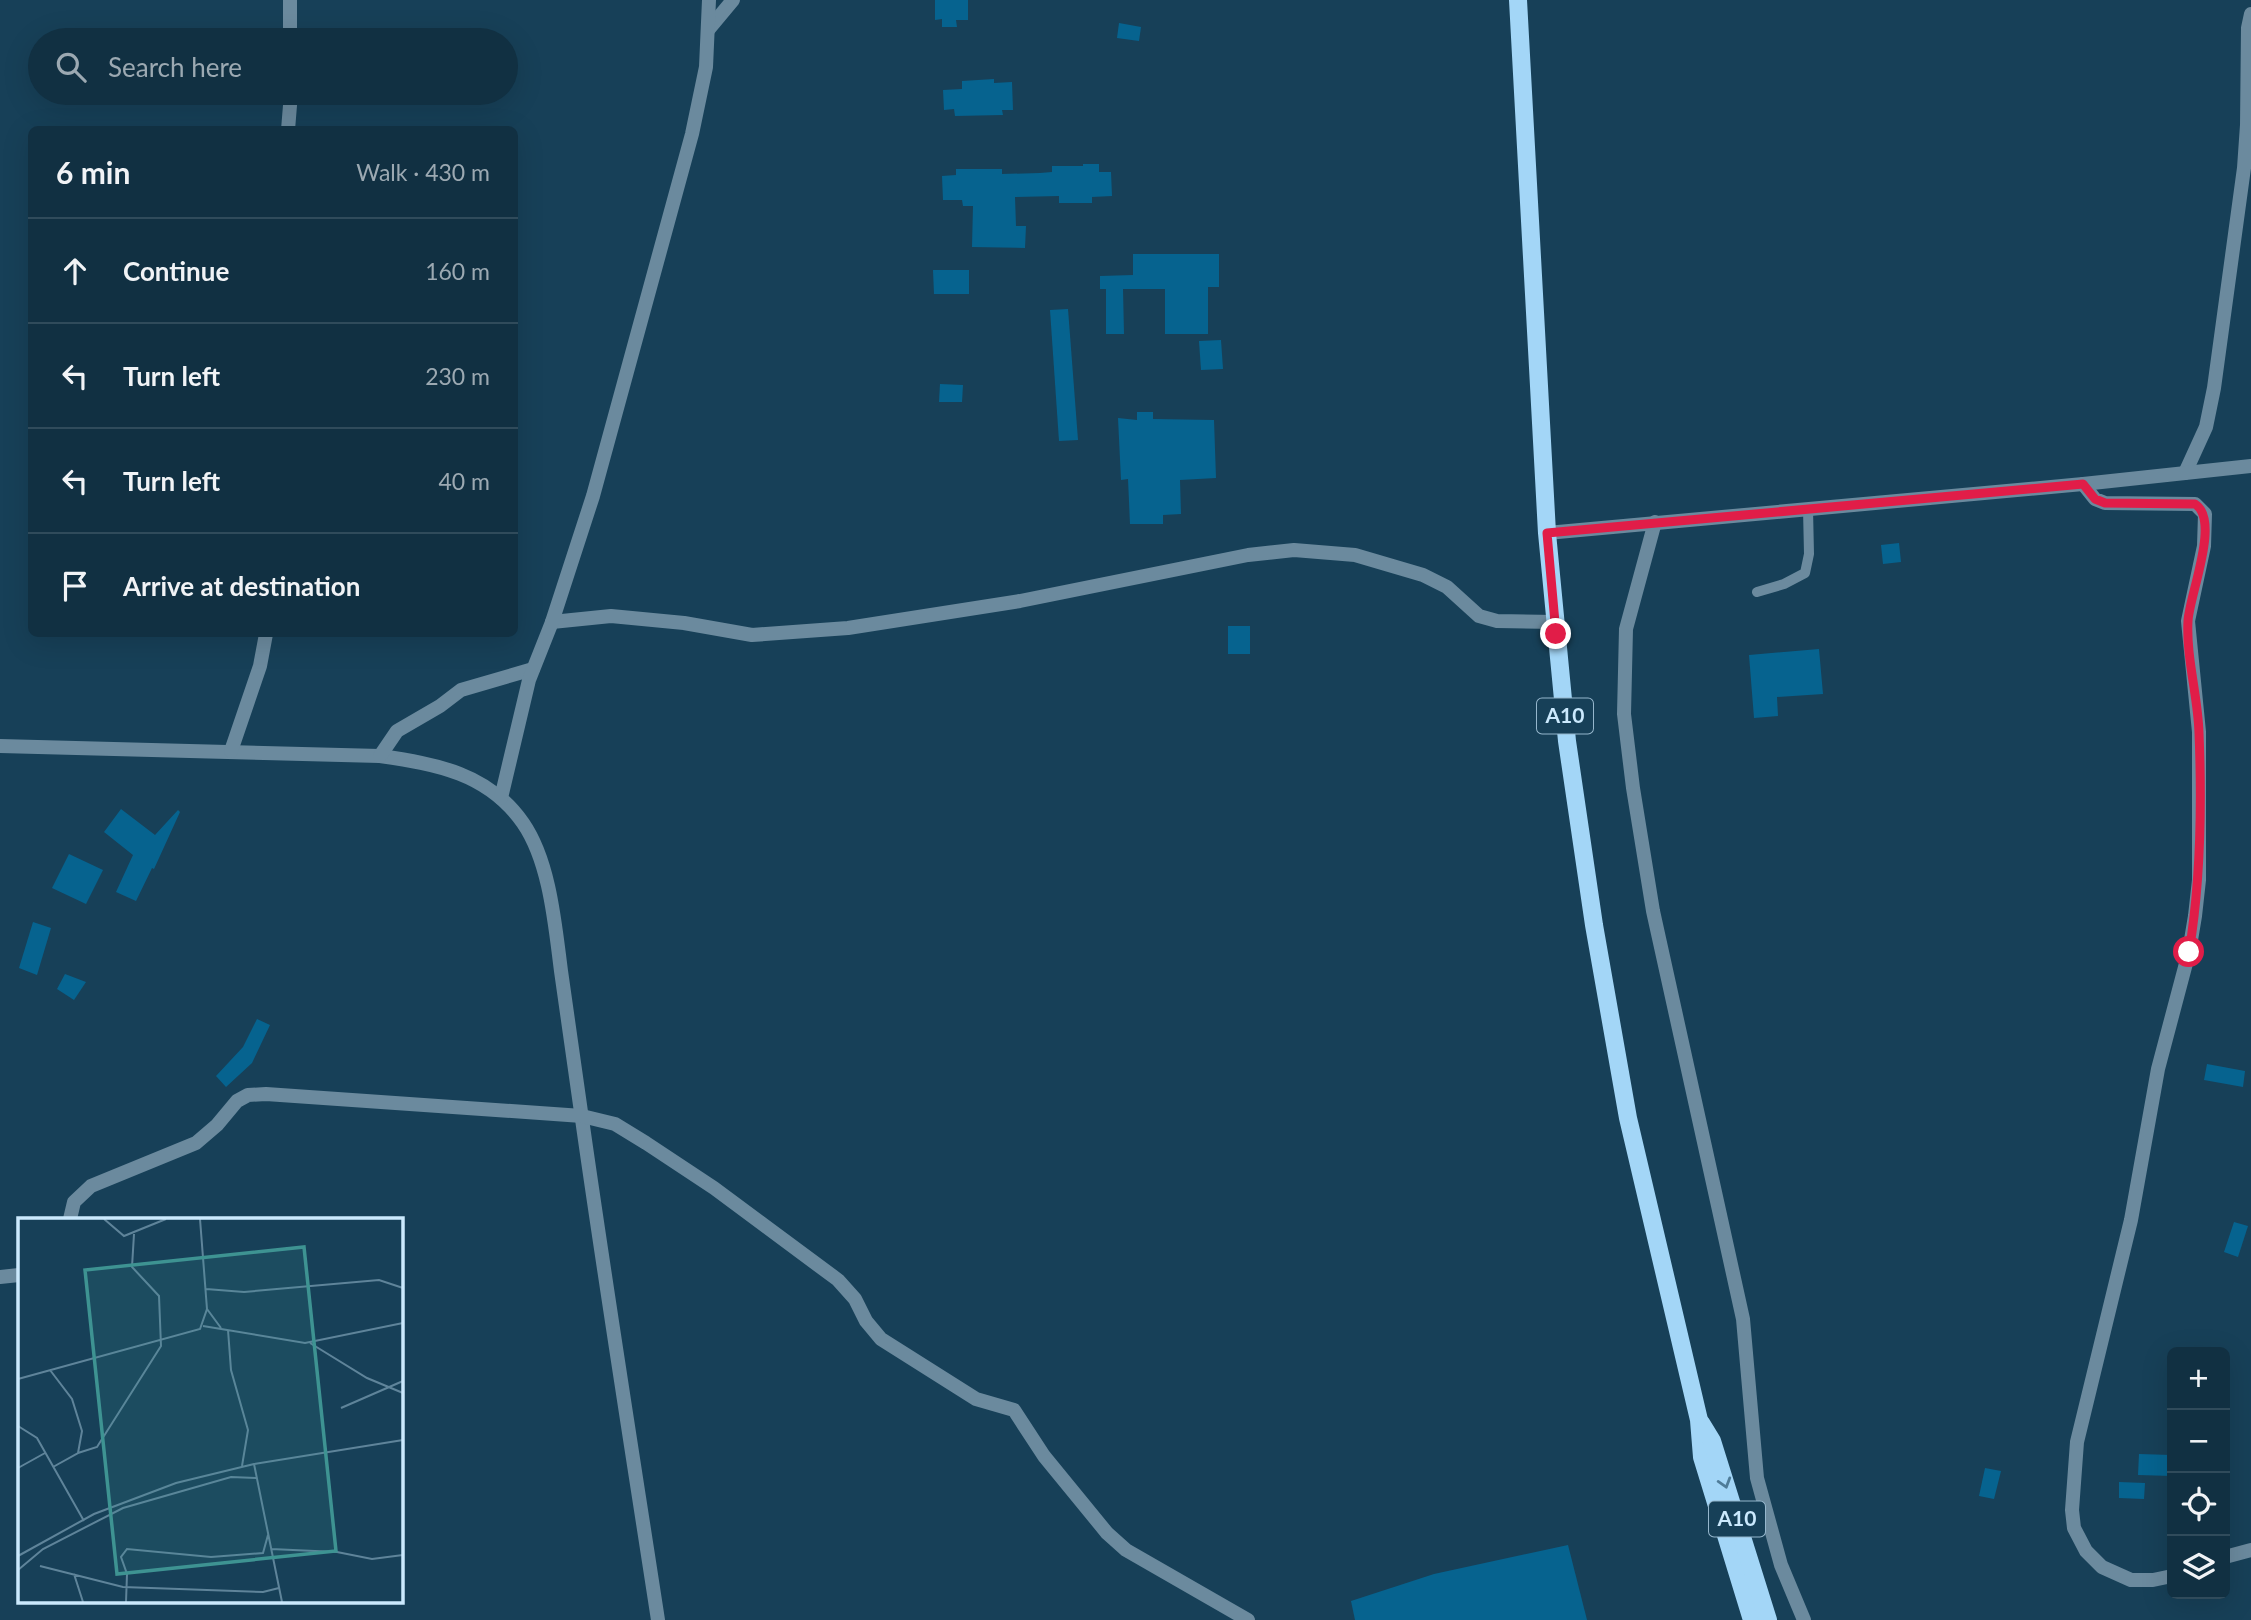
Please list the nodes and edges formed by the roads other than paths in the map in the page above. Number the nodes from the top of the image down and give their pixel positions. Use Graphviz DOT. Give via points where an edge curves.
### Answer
graph roads {
  1 [pos="290,0"];
  2 [pos="709,0"];
  3 [pos="733,0"];
  4 [pos="1518,0"];
  5 [pos="2251,14"];
  6 [pos="290,28"];
  7 [pos="708,30"];
  8 [pos="289,105"];
  9 [pos="288,126"];
  10 [pos="2251,466"];
  11 [pos="2185,473"];
  12 [pos="2083,484"];
  13 [pos="1808,509"];
  14 [pos="1655,522"];
  15 [pos="1547,533"];
  16 [pos="1757,592"];
  17 [pos="552,622"];
  18 [pos="1555,622"];
  19 [pos="265,637"];
  20 [pos="533,669"];
  21 [pos="0,746"];
  22 [pos="231,751"];
  23 [pos="380,756"];
  24 [pos="500,797"];
  25 [pos="582,1116"];
  26 [pos="70,1218"];
  27 [pos="18,1275"];
  28 [pos="0,1277"];
  29 [pos="1699,1420"];
  30 [pos="2251,1550"];
  31 [pos="2230,1556"];
  32 [pos="2167,1577"];
  33 [pos="658,1620"];
  34 [pos="1248,1620"];
  35 [pos="1752,1620"];
  36 [pos="1768,1620"];
  37 [pos="1804,1620"];
  1 -- 6 [label="street"];
  2 -- 7 [label="street"];
  3 -- 7 [label="street"];
  4 -- 15 [label="main road, A10"];
  5 -- 11 [label="street" via="2244,168 2216,375 2206,426"];
  7 -- 17 [label="street" via="706,67 692,134 593,496"];
  8 -- 9 [label="street"];
  10 -- 11 [label="street"];
  11 -- 12 [label="street"];
  12 -- 13 [label="street"];
  12 -- 32 [label="street" via="2095,499 2105,503 2195,504 2205,514 2204,546 2188,621 2199,732 2195,916 2158,1069 2131,1220 2077,1442 2072,1510 2074,1528 2086,1551 2102,1567 2131,1580"];
  13 -- 14 [label="street"];
  13 -- 16 [label="lane" via="1805,573"];
  14 -- 15 [label="street"];
  14 -- 37 [label="street" via="1626,629 1624,714 1633,788 1653,911 1743,1319 1757,1478 1781,1564"];
  15 -- 18 [label="main road, A10"];
  17 -- 18 [label="street" via="611,616 752,635 848,628 1294,550 1355,555 1423,575 1447,587 1479,616 1497,621"];
  17 -- 20 [label="street"];
  18 -- 29 [label="main road, A10" via="1567,741 1609,1020"];
  19 -- 22 [label="street"];
  20 -- 23 [label="street" via="461,690 397,731"];
  20 -- 24 [label="street"];
  21 -- 22 [label="street"];
  22 -- 23 [label="street"];
  23 -- 24 [label="street" via="445,769 482,783"];
  24 -- 25 [label="street" via="524,824 551,894"];
  25 -- 26 [label="street" via="248,1095 196,1143 91,1185 74,1202"];
  25 -- 33 [label="street"];
  25 -- 34 [label="street" via="615,1124 646,1143 828,1272 855,1299 881,1339 976,1399 1014,1410 1044,1457 1107,1533 1126,1550"];
  27 -- 28 [label="street"];
  29 -- 35 [label="main road, A10" via="1702,1457"];
  29 -- 36 [label="main road, A10, one-way" via="1712,1441"];
  30 -- 31 [label="street"];
}
